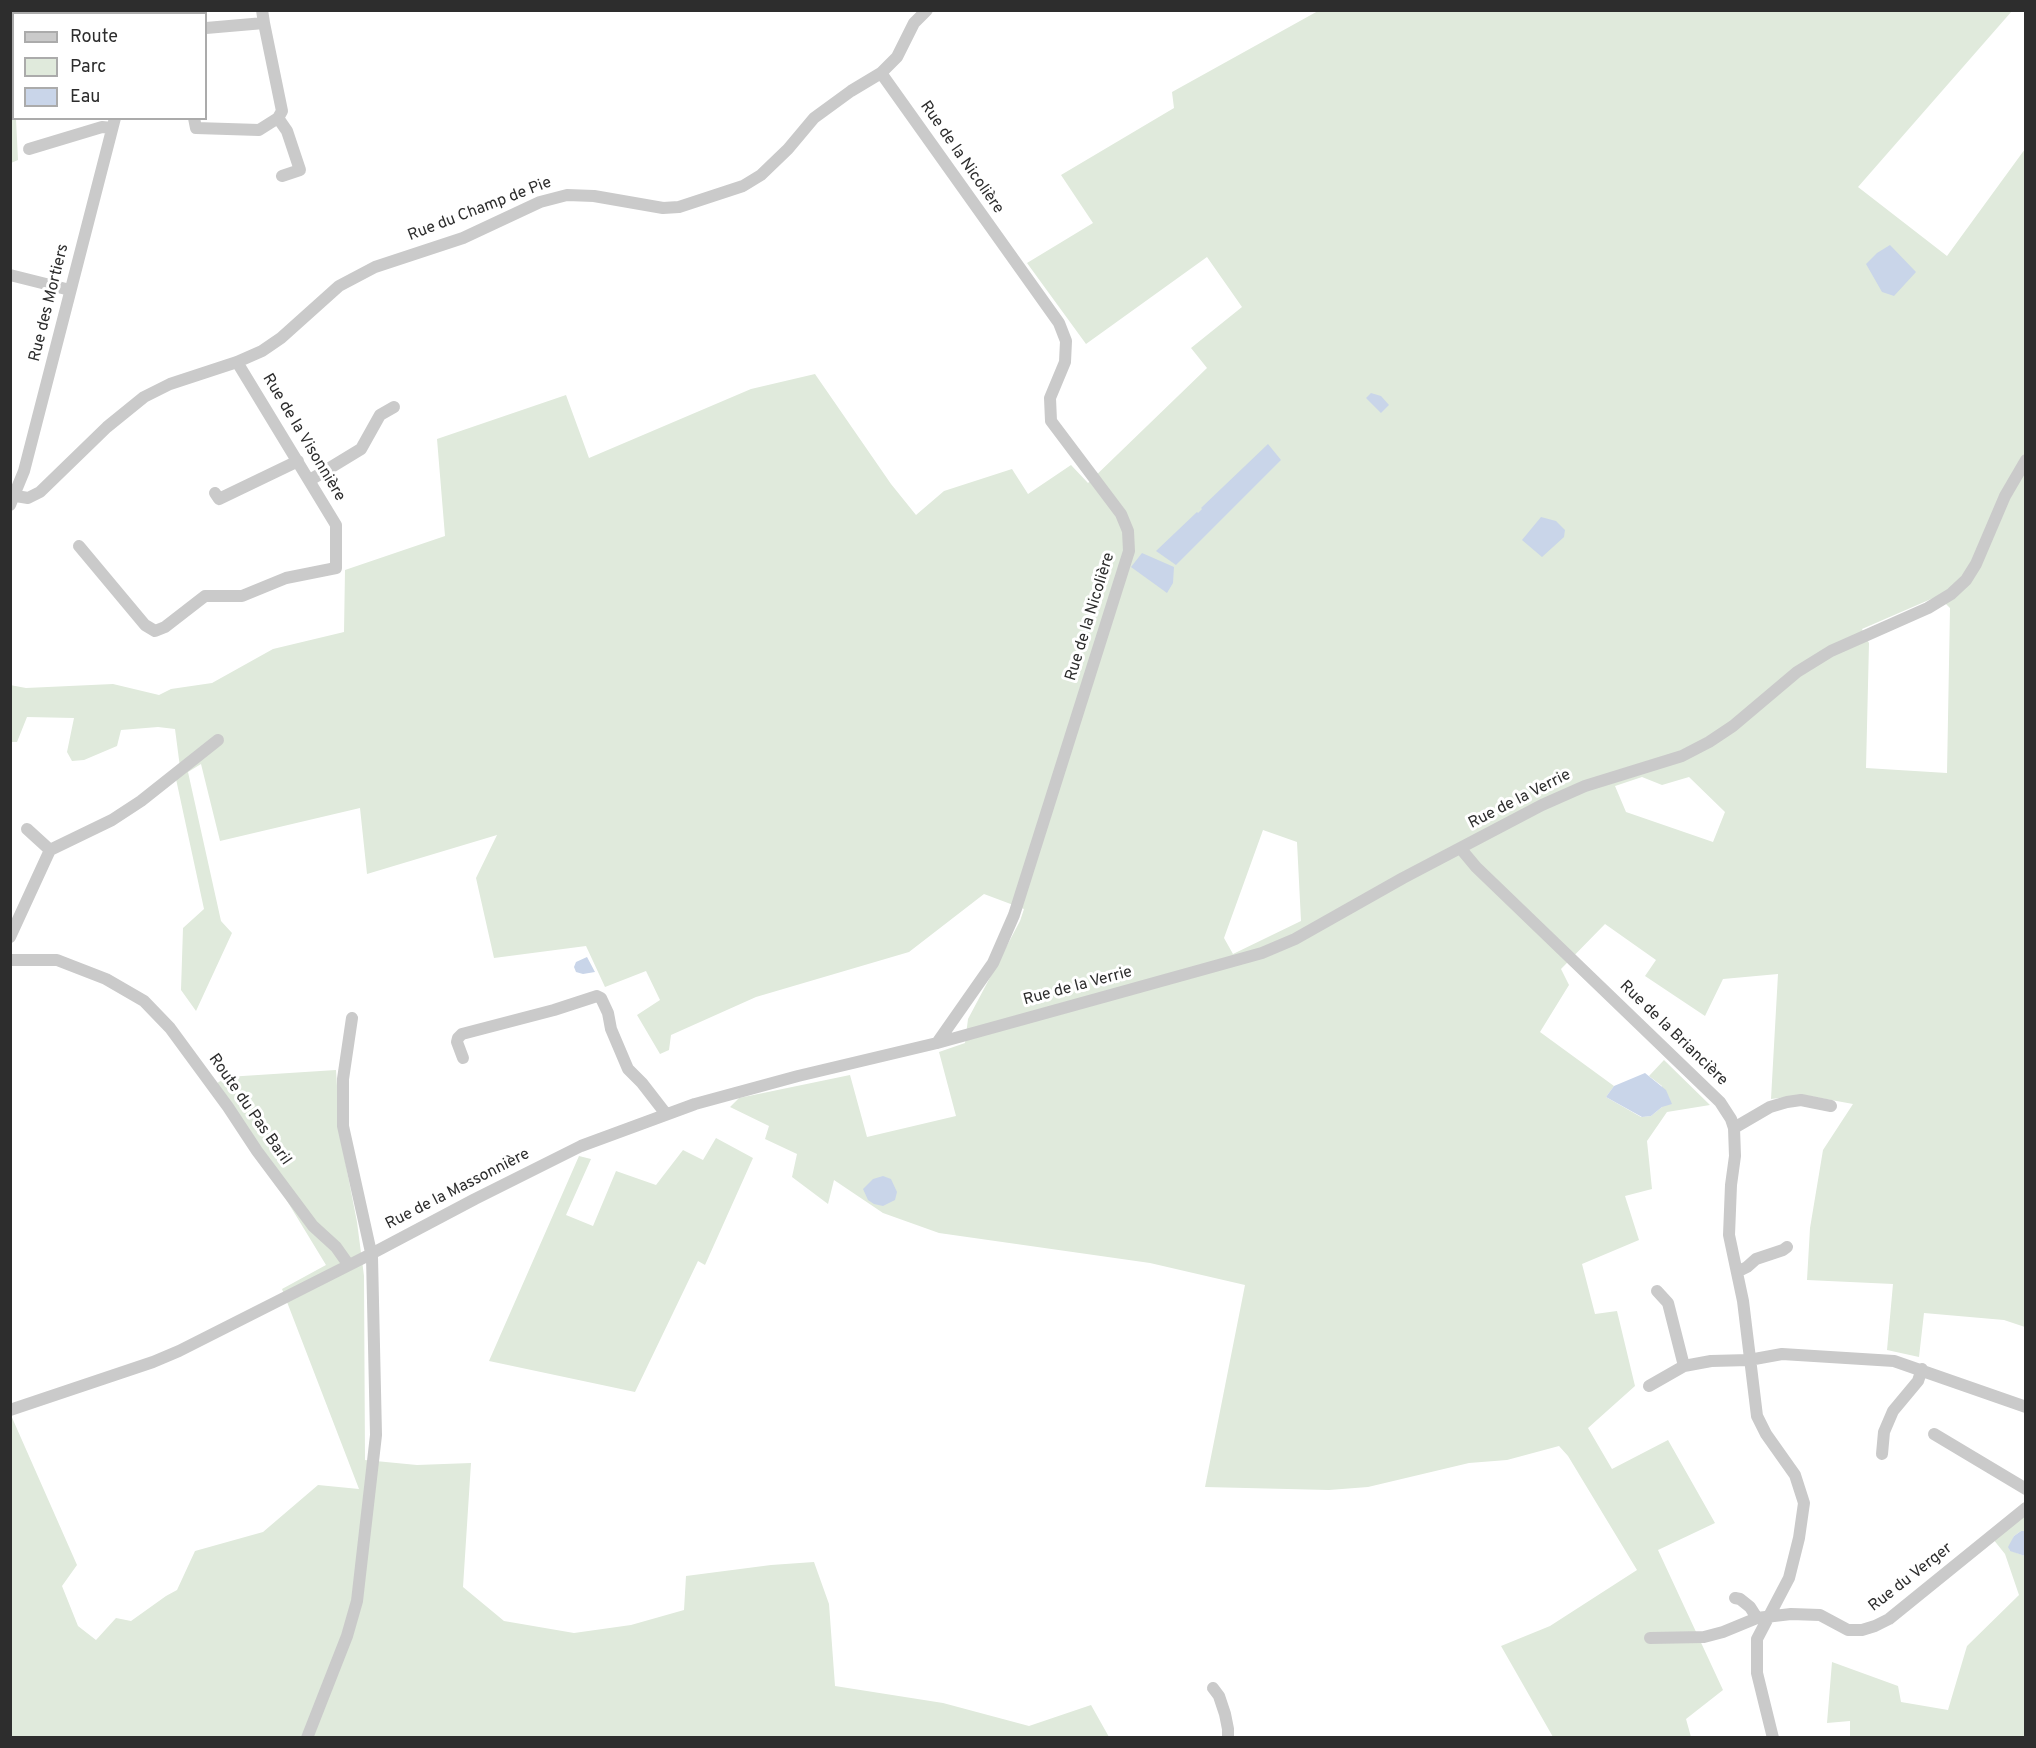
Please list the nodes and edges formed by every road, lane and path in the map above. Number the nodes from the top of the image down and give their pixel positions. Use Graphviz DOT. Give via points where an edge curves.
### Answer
graph roads {
  1 [pos="927,10"];
  2 [pos="263,17"];
  3 [pos="207,28"];
  4 [pos="881,73"];
  5 [pos="278,118"];
  6 [pos="194,120"];
  7 [pos="113,123"];
  8 [pos="29,149"];
  9 [pos="282,176"];
  10 [pos="10,275"];
  11 [pos="70,290"];
  12 [pos="237,362"];
  13 [pos="394,406"];
  14 [pos="2025,460"];
  15 [pos="298,461"];
  16 [pos="310,480"];
  17 [pos="215,493"];
  18 [pos="13,500"];
  19 [pos="79,546"];
  20 [pos="218,740"];
  21 [pos="27,829"];
  22 [pos="1461,849"];
  23 [pos="50,850"];
  24 [pos="10,937"];
  25 [pos="10,960"];
  26 [pos="352,1018"];
  27 [pos="937,1042"];
  28 [pos="463,1058"];
  29 [pos="1831,1106"];
  30 [pos="666,1114"];
  31 [pos="1734,1128"];
  32 [pos="1787,1247"];
  33 [pos="371,1254"];
  34 [pos="348,1264"];
  35 [pos="1737,1272"];
  36 [pos="1657,1291"];
  37 [pos="1749,1360"];
  38 [pos="1684,1366"];
  39 [pos="1922,1369"];
  40 [pos="1649,1386"];
  41 [pos="2025,1407"];
  42 [pos="10,1410"];
  43 [pos="1934,1434"];
  44 [pos="1882,1454"];
  45 [pos="2025,1489"];
  46 [pos="2025,1508"];
  47 [pos="1735,1598"];
  48 [pos="1762,1618"];
  49 [pos="1650,1638"];
  50 [pos="1213,1688"];
  51 [pos="307,1737"];
  52 [pos="1228,1737"];
  53 [pos="1773,1737"];
  1 -- 4 [label="street, Rue du Champ de Pie" via="914,23 897,57"];
  2 -- 3 [label="street"];
  2 -- 5 [label="street" via="282,111"];
  4 -- 12 [label="street, Rue du Champ de Pie" via="814,118 761,175 743,186 679,207 567,195 540,202 462,238 356,276 322,300 281,338"];
  4 -- 27 [label="street, Rue de la Nicolière" via="1059,323 1066,341 1065,362 1050,398 1051,421 1121,514 1128,531 1129,551 1014,915 993,963"];
  5 -- 6 [label="street" via="259,130 246,131 196,128"];
  5 -- 9 [label="street" via="287,131 300,170"];
  7 -- 8 [label="street"];
  7 -- 11 [label="street, Rue des Mortiers"];
  10 -- 11 [label="street"];
  11 -- 18 [label="street, Rue des Mortiers" via="24,471"];
  12 -- 15 [label="street, Rue de la Visonnière"];
  12 -- 18 [label="street, Rue du Champ de Pie" via="144,396 40,492"];
  13 -- 16 [label="street" via="380,415 361,448"];
  14 -- 22 [label="street, Rue de la Verrie" via="1976,564 1951,594 1831,651 1797,672 1709,742 1682,756 1565,793"];
  15 -- 16 [label="street, Rue de la Visonnière"];
  15 -- 17 [label="street" via="219,499"];
  16 -- 19 [label="street, Rue de la Visonnière" via="336,525 336,568 286,578 242,596 205,596 165,627 155,630 144,625"];
  20 -- 23 [label="street" via="112,820"];
  21 -- 23 [label="street"];
  22 -- 27 [label="street, Rue de la Verrie" via="1262,953"];
  22 -- 31 [label="street, Rue de la Briancière" via="1720,1102"];
  23 -- 24 [label="street"];
  25 -- 34 [label="street, Route du Pas Baril" via="57,960 115,984 144,1001 170,1028 313,1226"];
  26 -- 33 [label="street" via="343,1126"];
  27 -- 30 [label="street, Rue de la Massonnière" via="728,1094"];
  28 -- 30 [label="street" via="457,1042 462,1034 597,996 602,998 628,1069"];
  29 -- 31 [label="street" via="1801,1100 1787,1102"];
  30 -- 33 [label="street, Rue de la Massonnière" via="581,1146"];
  31 -- 35 [label="street, Rue de la Briancière" via="1728,1223"];
  32 -- 35 [label="street" via="1756,1259"];
  33 -- 34 [label="street, Rue de la Massonnière"];
  33 -- 51 [label="street" via="376,1435 357,1601"];
  34 -- 42 [label="street, Rue de la Massonnière" via="179,1351"];
  35 -- 37 [label="street, Rue de la Briancière"];
  36 -- 38 [label="street" via="1668,1303"];
  37 -- 38 [label="street"];
  37 -- 39 [label="street" via="1782,1354 1894,1361"];
  37 -- 48 [label="street, Rue de la Briancière" via="1757,1416 1802,1490 1804,1514 1789,1578"];
  38 -- 40 [label="street"];
  39 -- 41 [label="street"];
  39 -- 44 [label="street" via="1918,1381 1893,1411 1884,1432"];
  43 -- 45 [label="street"];
  46 -- 48 [label="street, Rue du Verger" via="1889,1619 1875,1626 1848,1630 1820,1615"];
  47 -- 48 [label="street"];
  48 -- 49 [label="street, Rue du Verger" via="1704,1637"];
  48 -- 53 [label="street" via="1757,1639 1757,1673"];
  50 -- 52 [label="street" via="1220,1696"];
}
